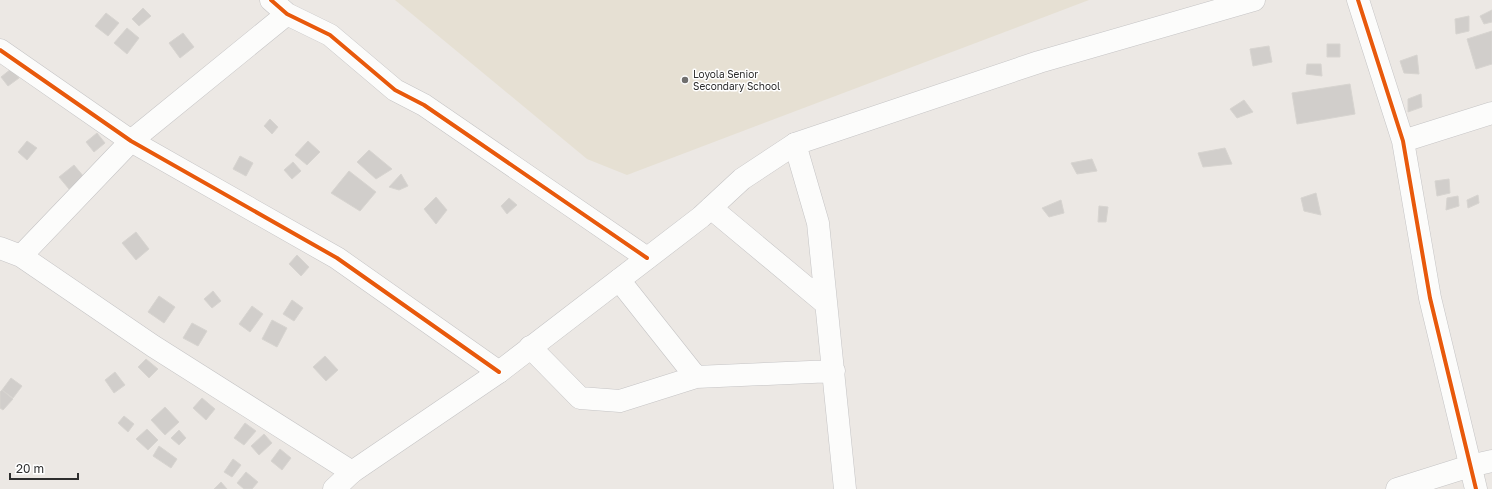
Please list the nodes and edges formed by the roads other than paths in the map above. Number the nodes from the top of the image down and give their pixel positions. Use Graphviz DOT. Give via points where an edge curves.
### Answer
graph roads {
  1 [pos="271,0"];
  2 [pos="1254,0"];
  3 [pos="1358,0"];
  4 [pos="287,14"];
  5 [pos="0,50"];
  6 [pos="1492,113"];
  7 [pos="1403,141"];
  8 [pos="131,142"];
  9 [pos="795,144"];
  10 [pos="711,208"];
  11 [pos="0,248"];
  12 [pos="21,256"];
  13 [pos="648,258"];
  14 [pos="619,280"];
  15 [pos="825,303"];
  16 [pos="530,347"];
  17 [pos="834,370"];
  18 [pos="499,372"];
  19 [pos="696,377"];
  20 [pos="1492,461"];
  21 [pos="1470,466"];
  22 [pos="352,472"];
  23 [pos="334,489"];
  24 [pos="845,489"];
  25 [pos="1396,489"];
  26 [pos="1476,489"];
  1 -- 4 [label="street"];
  2 -- 9 [label="street" via="1039,62"];
  3 -- 7 [label="street"];
  4 -- 8 [label="street"];
  4 -- 13 [label="street" via="330,35 395,90 424,105"];
  5 -- 8 [label="street"];
  6 -- 7 [label="street"];
  7 -- 21 [label="street" via="1430,298"];
  8 -- 12 [label="street"];
  8 -- 18 [label="street" via="338,258"];
  9 -- 10 [label="street" via="742,179"];
  9 -- 15 [label="street" via="818,223"];
  10 -- 13 [label="street"];
  10 -- 15 [label="street"];
  11 -- 12 [label="street"];
  12 -- 22 [label="street" via="153,346"];
  13 -- 14 [label="street"];
  14 -- 16 [label="street"];
  14 -- 19 [label="street"];
  15 -- 17 [label="street"];
  16 -- 18 [label="street"];
  16 -- 19 [label="street" via="580,398 620,401"];
  17 -- 19 [label="street"];
  17 -- 24 [label="street"];
  18 -- 22 [label="street"];
  20 -- 21 [label="street"];
  21 -- 25 [label="street"];
  21 -- 26 [label="street"];
  22 -- 23 [label="street"];
}
